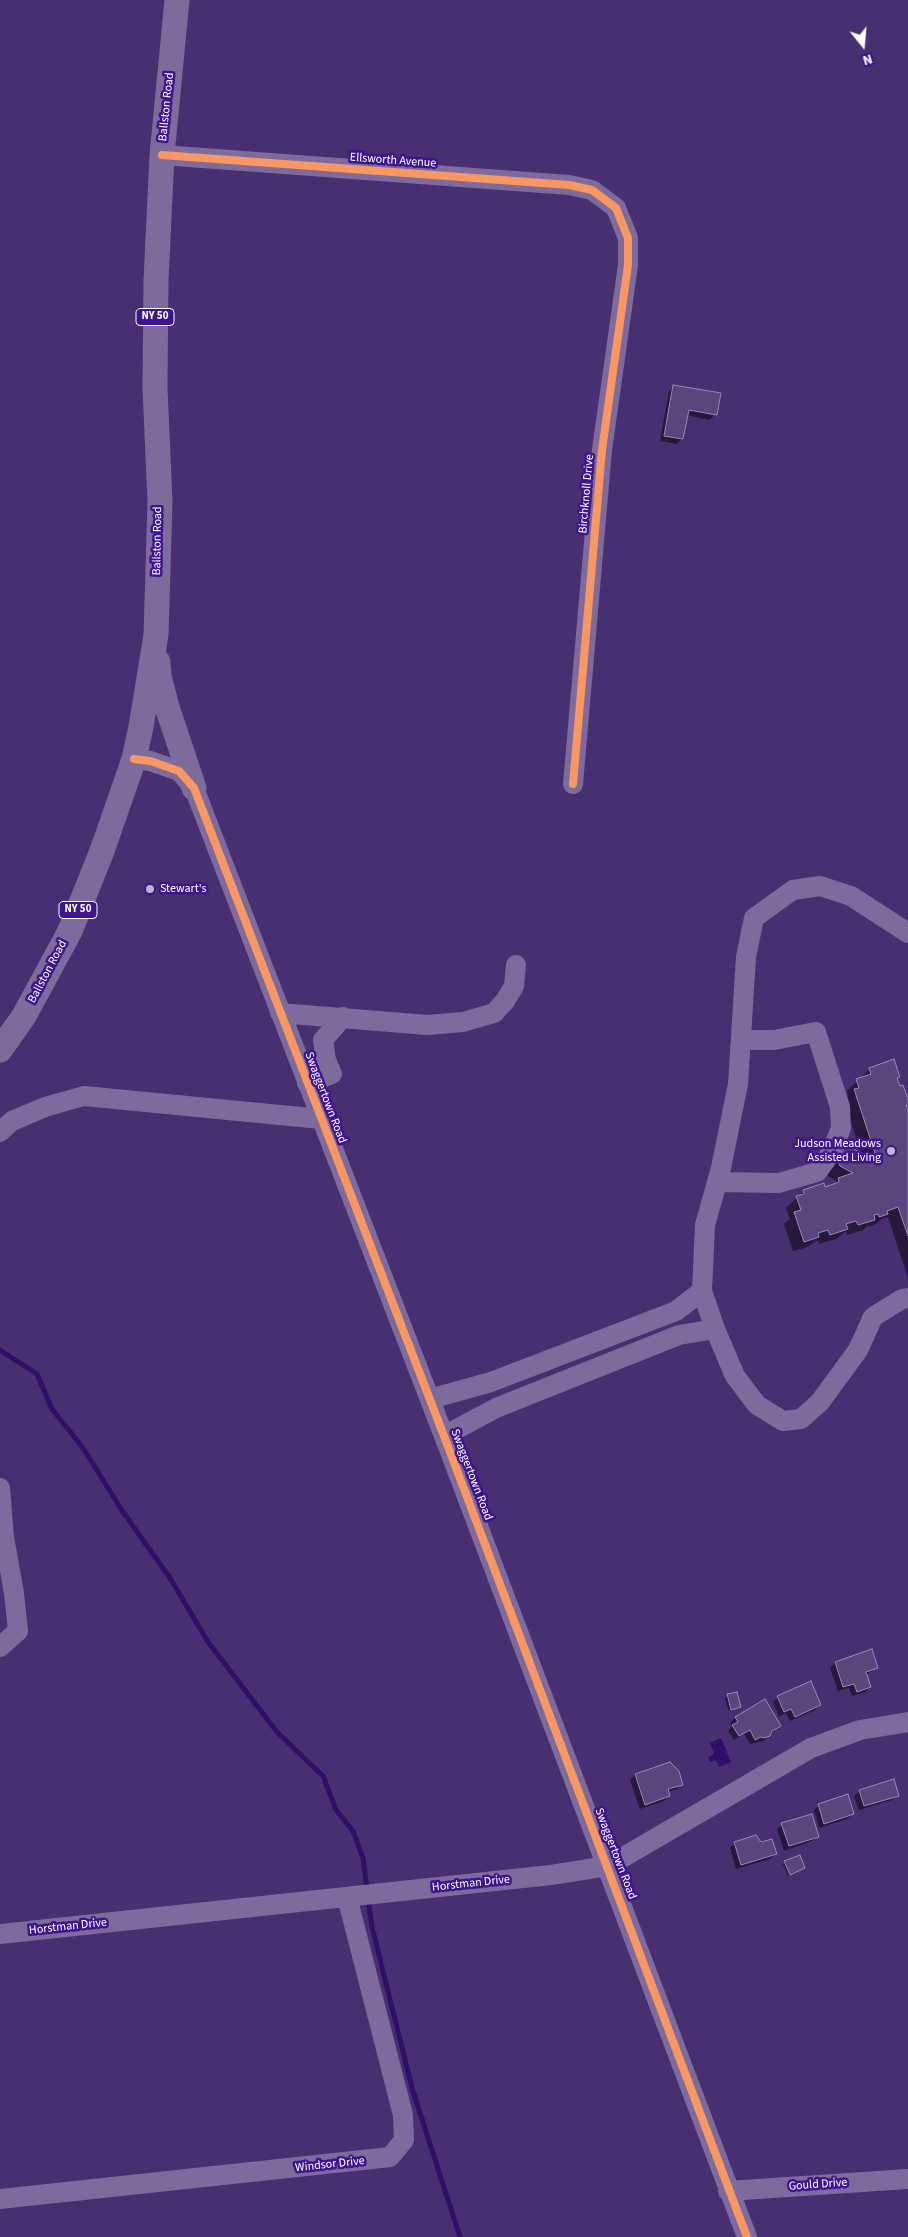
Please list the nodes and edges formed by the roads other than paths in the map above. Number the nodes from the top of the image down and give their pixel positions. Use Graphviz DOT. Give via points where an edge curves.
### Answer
graph roads {
  1 [pos="177,0"];
  2 [pos="162,155"];
  3 [pos="616,208"];
  4 [pos="156,635"];
  5 [pos="134,759"];
  6 [pos="573,784"];
  7 [pos="194,788"];
  8 [pos="908,933"];
  9 [pos="516,966"];
  10 [pos="280,1013"];
  11 [pos="343,1017"];
  12 [pos="741,1040"];
  13 [pos="0,1050"];
  14 [pos="307,1083"];
  15 [pos="321,1119"];
  16 [pos="0,1132"];
  17 [pos="717,1182"];
  18 [pos="702,1292"];
  19 [pos="908,1298"];
  20 [pos="715,1329"];
  21 [pos="430,1399"];
  22 [pos="444,1436"];
  23 [pos="0,1488"];
  24 [pos="0,1647"];
  25 [pos="908,1722"];
  26 [pos="608,1866"];
  27 [pos="346,1897"];
  28 [pos="0,1934"];
  29 [pos="908,2179"];
  30 [pos="728,2191"];
  31 [pos="0,2199"];
  32 [pos="747,2237"];
  1 -- 2 [label="main road, Ballston Road / NY 50"];
  2 -- 3 [label="street, Ellsworth Avenue" via="568,185 592,190"];
  2 -- 4 [label="main road, Ballston Road / NY 50" via="154,388 160,502"];
  3 -- 6 [label="street, Birchknoll Drive" via="628,238 628,265 602,450"];
  4 -- 5 [label="main road, Ballston Road / NY 50"];
  4 -- 7 [label="main road" via="159,676"];
  5 -- 7 [label="street, Swaggertown Road" via="179,771"];
  5 -- 13 [label="main road, Ballston Road / NY 50" via="70,931 24,1016"];
  7 -- 10 [label="street, Swaggertown Road"];
  8 -- 12 [label="street" via="851,896 820,886 794,890 754,918 746,957"];
  9 -- 11 [label="street" via="514,986 494,1013 462,1022 427,1025"];
  10 -- 11 [label="street"];
  10 -- 14 [label="street, Swaggertown Road"];
  11 -- 14 [label="street" via="323,1040 332,1074"];
  12 -- 17 [label="street" via="738,1084"];
  12 -- 17 [label="street" via="774,1040 816,1032 840,1108 841,1128 831,1154 817,1172 780,1183"];
  14 -- 15 [label="street, Swaggertown Road"];
  15 -- 16 [label="street" via="84,1096 12,1121"];
  15 -- 21 [label="street, Swaggertown Road"];
  17 -- 18 [label="street" via="705,1225"];
  18 -- 20 [label="street"];
  18 -- 21 [label="street" via="676,1311 491,1382"];
  19 -- 20 [label="street" via="873,1317 858,1350 820,1402 801,1419 783,1422 757,1405 735,1376"];
  20 -- 22 [label="street" via="679,1335 496,1408"];
  21 -- 22 [label="street, Swaggertown Road"];
  22 -- 26 [label="street, Swaggertown Road"];
  23 -- 24 [label="street" via="18,1631"];
  25 -- 26 [label="street, Horstman Drive" via="860,1730 811,1748"];
  26 -- 27 [label="street, Horstman Drive"];
  26 -- 30 [label="street, Swaggertown Road"];
  27 -- 28 [label="street, Horstman Drive"];
  27 -- 31 [label="street, Windsor Drive" via="403,2115 404,2140 390,2157"];
  29 -- 30 [label="street, Gould Drive"];
  30 -- 32 [label="street, Swaggertown Road"];
}
